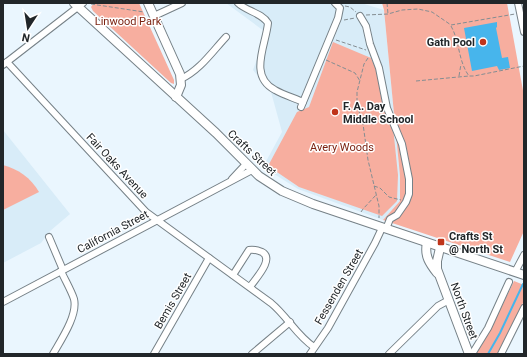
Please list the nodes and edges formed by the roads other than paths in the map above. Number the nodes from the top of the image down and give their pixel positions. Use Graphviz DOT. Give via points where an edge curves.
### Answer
graph roads {
  1 [pos="182,3"];
  2 [pos="238,3"];
  3 [pos="518,3"];
  4 [pos="78,4"];
  5 [pos="337,4"];
  6 [pos="151,10"];
  7 [pos="360,16"];
  8 [pos="524,32"];
  9 [pos="226,37"];
  10 [pos="5,63"];
  11 [pos="181,79"];
  12 [pos="176,97"];
  13 [pos="246,164"];
  14 [pos="252,170"];
  15 [pos="232,180"];
  16 [pos="156,220"];
  17 [pos="382,228"];
  18 [pos="49,237"];
  19 [pos="427,243"];
  20 [pos="440,248"];
  21 [pos="524,255"];
  22 [pos="209,258"];
  23 [pos="62,270"];
  24 [pos="515,272"];
  25 [pos="233,275"];
  26 [pos="439,275"];
  27 [pos="524,275"];
  28 [pos="509,282"];
  29 [pos="250,287"];
  30 [pos="449,300"];
  31 [pos="3,302"];
  32 [pos="524,308"];
  33 [pos="290,322"];
  34 [pos="314,347"];
  35 [pos="504,353"];
  36 [pos="53,354"];
  37 [pos="154,354"];
  38 [pos="252,354"];
  39 [pos="310,354"];
  40 [pos="389,354"];
  41 [pos="469,354"];
  42 [pos="472,354"];
  1 -- 6 [label="street"];
  2 -- 5 [label="street" via="268,23 260,66 264,80 273,90 302,105 338,18 340,8"];
  3 -- 8 [label="street"];
  4 -- 10 [label="street"];
  4 -- 12 [label="main road, Crafts Street"];
  6 -- 11 [label="main road"];
  7 -- 17 [label="street, Fessenden Street" via="366,26 379,68 387,108 400,138 409,188 406,202 396,216"];
  9 -- 11 [label="street" via="197,70"];
  10 -- 16 [label="street, Fair Oaks Avenue"];
  11 -- 12 [label="main road" via="181,87"];
  12 -- 13 [label="main road, Crafts Street"];
  13 -- 14 [label="main road, Crafts Street"];
  13 -- 15 [label="street, California Street"];
  14 -- 15 [label="street, California Street"];
  14 -- 17 [label="main road, Crafts Street" via="287,194"];
  15 -- 16 [label="street, California Street"];
  16 -- 22 [label="street, Fair Oaks Avenue"];
  16 -- 23 [label="street, California Street"];
  17 -- 19 [label="main road, Crafts Street"];
  17 -- 34 [label="street, Fessenden Street" via="328,328"];
  18 -- 23 [label="street"];
  19 -- 20 [label="main road, Crafts Street"];
  19 -- 26 [label="main road, North Street" via="425,250 428,260"];
  20 -- 24 [label="main road, Crafts Street"];
  20 -- 26 [label="main road, North Street" via="436,263"];
  21 -- 24 [label="street"];
  22 -- 25 [label="street, Fair Oaks Avenue"];
  22 -- 37 [label="street, Bemis Street"];
  23 -- 31 [label="street, California Street"];
  23 -- 36 [label="street" via="74,299 75,310"];
  24 -- 27 [label="main road, Crafts Street"];
  25 -- 29 [label="street, Fair Oaks Avenue"];
  25 -- 29 [label="street" via="249,250 266,255 265,264"];
  26 -- 30 [label="main road, North Street"];
  28 -- 42 [label="street" via="488,328"];
  29 -- 33 [label="street, Fair Oaks Avenue"];
  30 -- 40 [label="street" via="438,306"];
  30 -- 41 [label="main road, North Street"];
  32 -- 35 [label="street"];
  33 -- 34 [label="street, Fair Oaks Avenue"];
  33 -- 38 [label="street"];
  34 -- 39 [label="street, Fessenden Street"];
}
